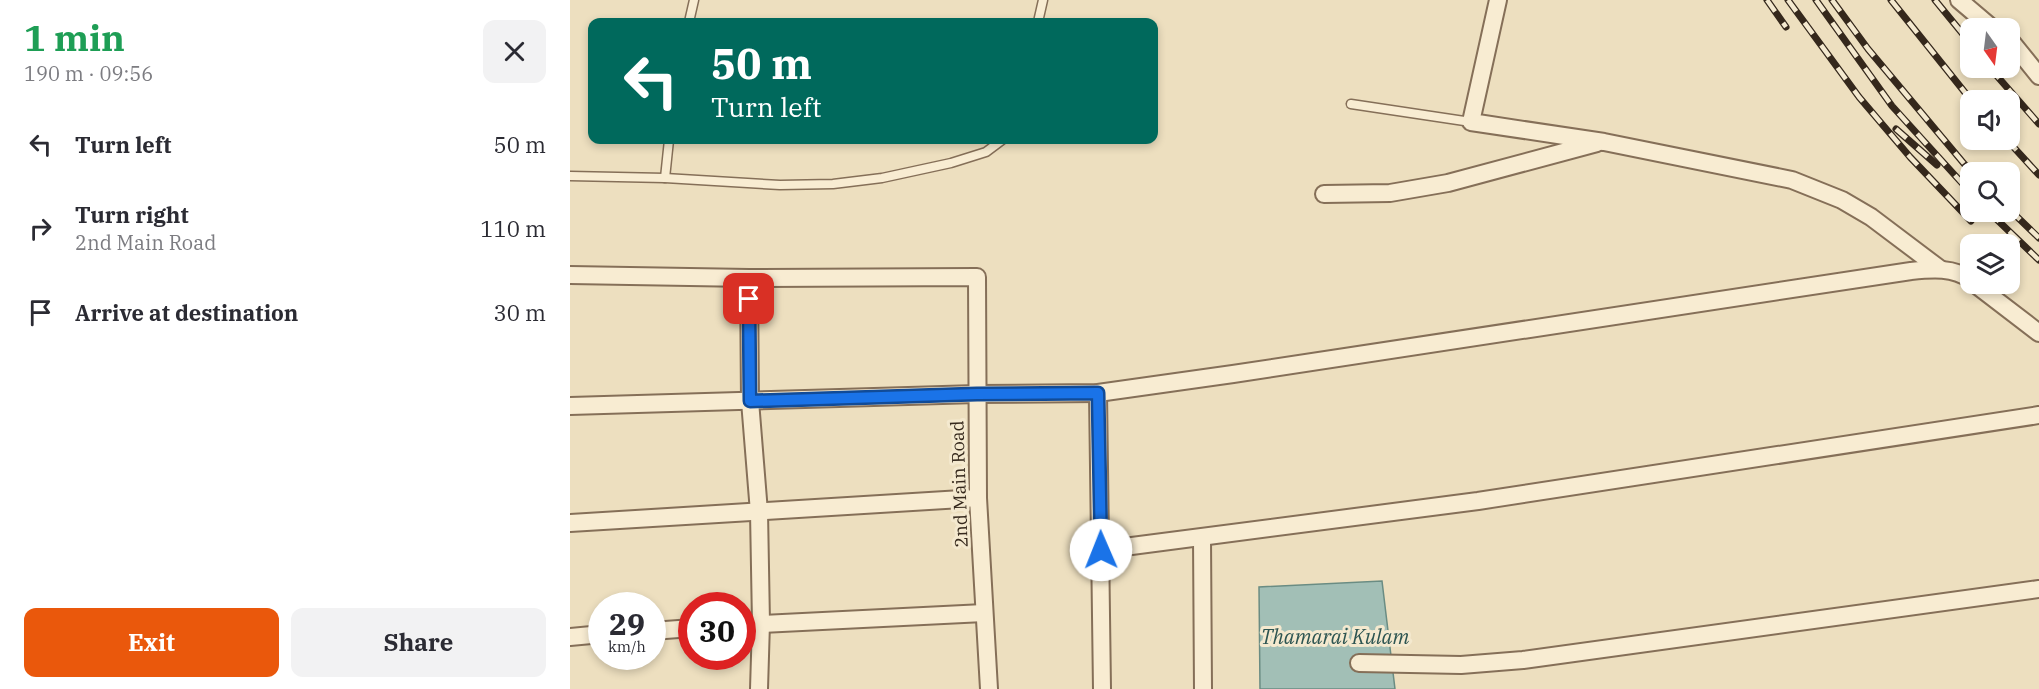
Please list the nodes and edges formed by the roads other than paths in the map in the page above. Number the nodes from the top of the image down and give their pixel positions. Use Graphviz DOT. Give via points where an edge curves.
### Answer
graph roads {
  1 [pos="694,0"];
  2 [pos="1043,0"];
  3 [pos="1498,0"];
  4 [pos="1959,0"];
  5 [pos="690,18"];
  6 [pos="1039,18"];
  7 [pos="1980,18"];
  8 [pos="2020,52"];
  9 [pos="2039,76"];
  10 [pos="1351,104"];
  11 [pos="1471,122"];
  12 [pos="1604,142"];
  13 [pos="669,144"];
  14 [pos="997,144"];
  15 [pos="570,176"];
  16 [pos="665,178"];
  17 [pos="1324,194"];
  18 [pos="1940,269"];
  19 [pos="1960,273"];
  20 [pos="570,275"];
  21 [pos="749,278"];
  22 [pos="1988,294"];
  23 [pos="2039,333"];
  24 [pos="1098,393"];
  25 [pos="977,394"];
  26 [pos="750,401"];
  27 [pos="570,406"];
  28 [pos="2039,415"];
  29 [pos="978,498"];
  30 [pos="759,512"];
  31 [pos="570,523"];
  32 [pos="1202,538"];
  33 [pos="1101,550"];
  34 [pos="2039,589"];
  35 [pos="984,613"];
  36 [pos="756,623"];
  37 [pos="761,623"];
  38 [pos="588,635"];
  39 [pos="570,637"];
  40 [pos="1359,663"];
  41 [pos="759,689"];
  42 [pos="989,689"];
  43 [pos="1101,689"];
  44 [pos="1203,689"];
  1 -- 5 [label="lane"];
  2 -- 6 [label="lane"];
  3 -- 11 [label="street"];
  4 -- 7 [label="street"];
  8 -- 9 [label="street"];
  10 -- 11 [label="lane"];
  11 -- 12 [label="street"];
  12 -- 17 [label="street" via="1448,183 1390,193"];
  12 -- 18 [label="street" via="1792,180 1842,200 1871,217"];
  13 -- 16 [label="lane"];
  14 -- 16 [label="lane" via="986,152 951,163 856,182 780,185"];
  15 -- 16 [label="lane"];
  18 -- 19 [label="street"];
  18 -- 24 [label="street"];
  20 -- 21 [label="street"];
  21 -- 25 [label="street, 2nd Main Road" via="977,277"];
  21 -- 26 [label="street"];
  22 -- 23 [label="street"];
  24 -- 25 [label="street"];
  24 -- 33 [label="street"];
  25 -- 26 [label="street"];
  25 -- 29 [label="street, 2nd Main Road"];
  26 -- 27 [label="street"];
  26 -- 30 [label="street"];
  28 -- 32 [label="street" via="1478,501"];
  29 -- 30 [label="street"];
  29 -- 35 [label="street, 2nd Main Road"];
  30 -- 31 [label="street"];
  30 -- 37 [label="street"];
  32 -- 33 [label="street"];
  32 -- 44 [label="street"];
  33 -- 43 [label="street"];
  34 -- 40 [label="street" via="1523,660 1461,665"];
  35 -- 37 [label="street"];
  35 -- 42 [label="street, 2nd Main Road"];
  36 -- 37 [label="street"];
  37 -- 41 [label="street"];
  38 -- 39 [label="street"];
}
